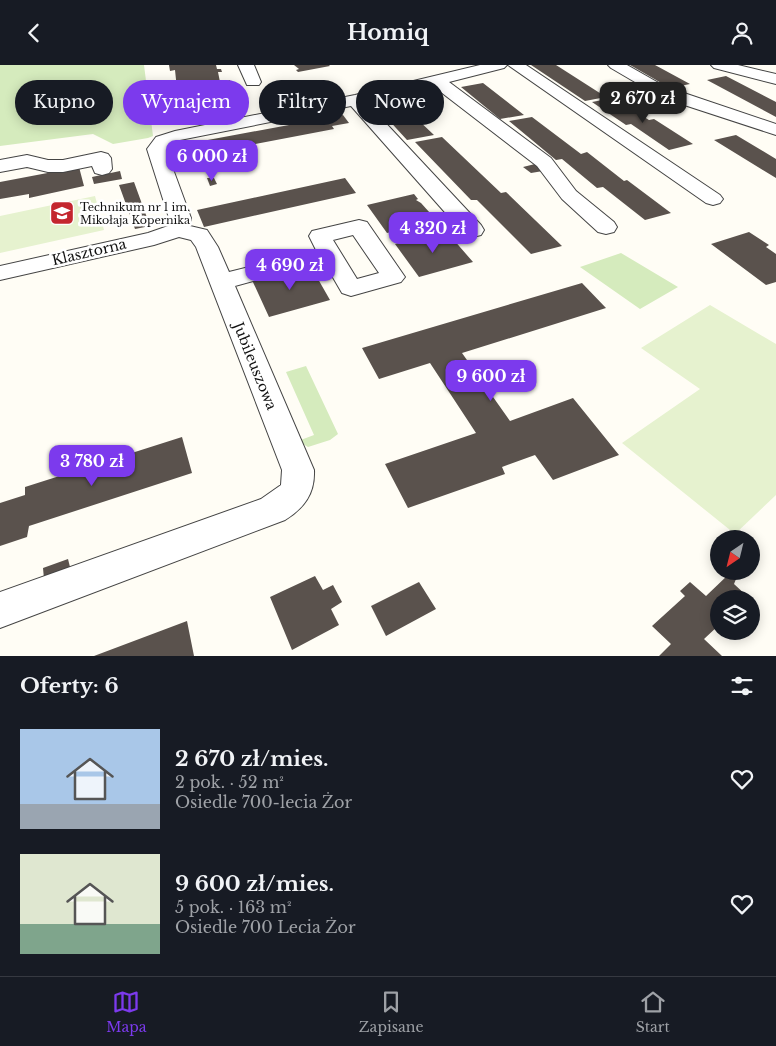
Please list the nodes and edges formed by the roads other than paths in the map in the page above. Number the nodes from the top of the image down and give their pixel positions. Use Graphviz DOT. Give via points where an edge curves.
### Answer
graph roads {
  1 [pos="246,65"];
  2 [pos="499,65"];
  3 [pos="516,65"];
  4 [pos="616,65"];
  5 [pos="719,65"];
  6 [pos="776,79"];
  7 [pos="441,80"];
  8 [pos="253,82"];
  9 [pos="444,86"];
  10 [pos="356,100"];
  11 [pos="351,101"];
  12 [pos="776,130"];
  13 [pos="0,166"];
  14 [pos="102,169"];
  15 [pos="713,199"];
  16 [pos="606,227"];
  17 [pos="178,230"];
  18 [pos="473,230"];
  19 [pos="330,253"];
  20 [pos="0,273"];
  21 [pos="221,282"];
  22 [pos="0,610"];
  1 -- 8 [label="street"];
  2 -- 7 [label="street"];
  3 -- 15 [label="street"];
  4 -- 12 [label="street" via="675,96"];
  5 -- 6 [label="street"];
  9 -- 16 [label="street" via="544,162 569,195"];
  10 -- 11 [label="street"];
  11 -- 17 [label="street" via="163,141 156,149 180,219"];
  11 -- 18 [label="street"];
  13 -- 14 [label="street" via="27,161 48,167 63,166 101,158"];
  17 -- 20 [label="street, Klasztorna"];
  17 -- 21 [label="street, Jubileuszowa" via="199,235"];
  19 -- 21 [label="street"];
  21 -- 22 [label="street, Jubileuszowa" via="298,470 298,491 273,510"];
}
